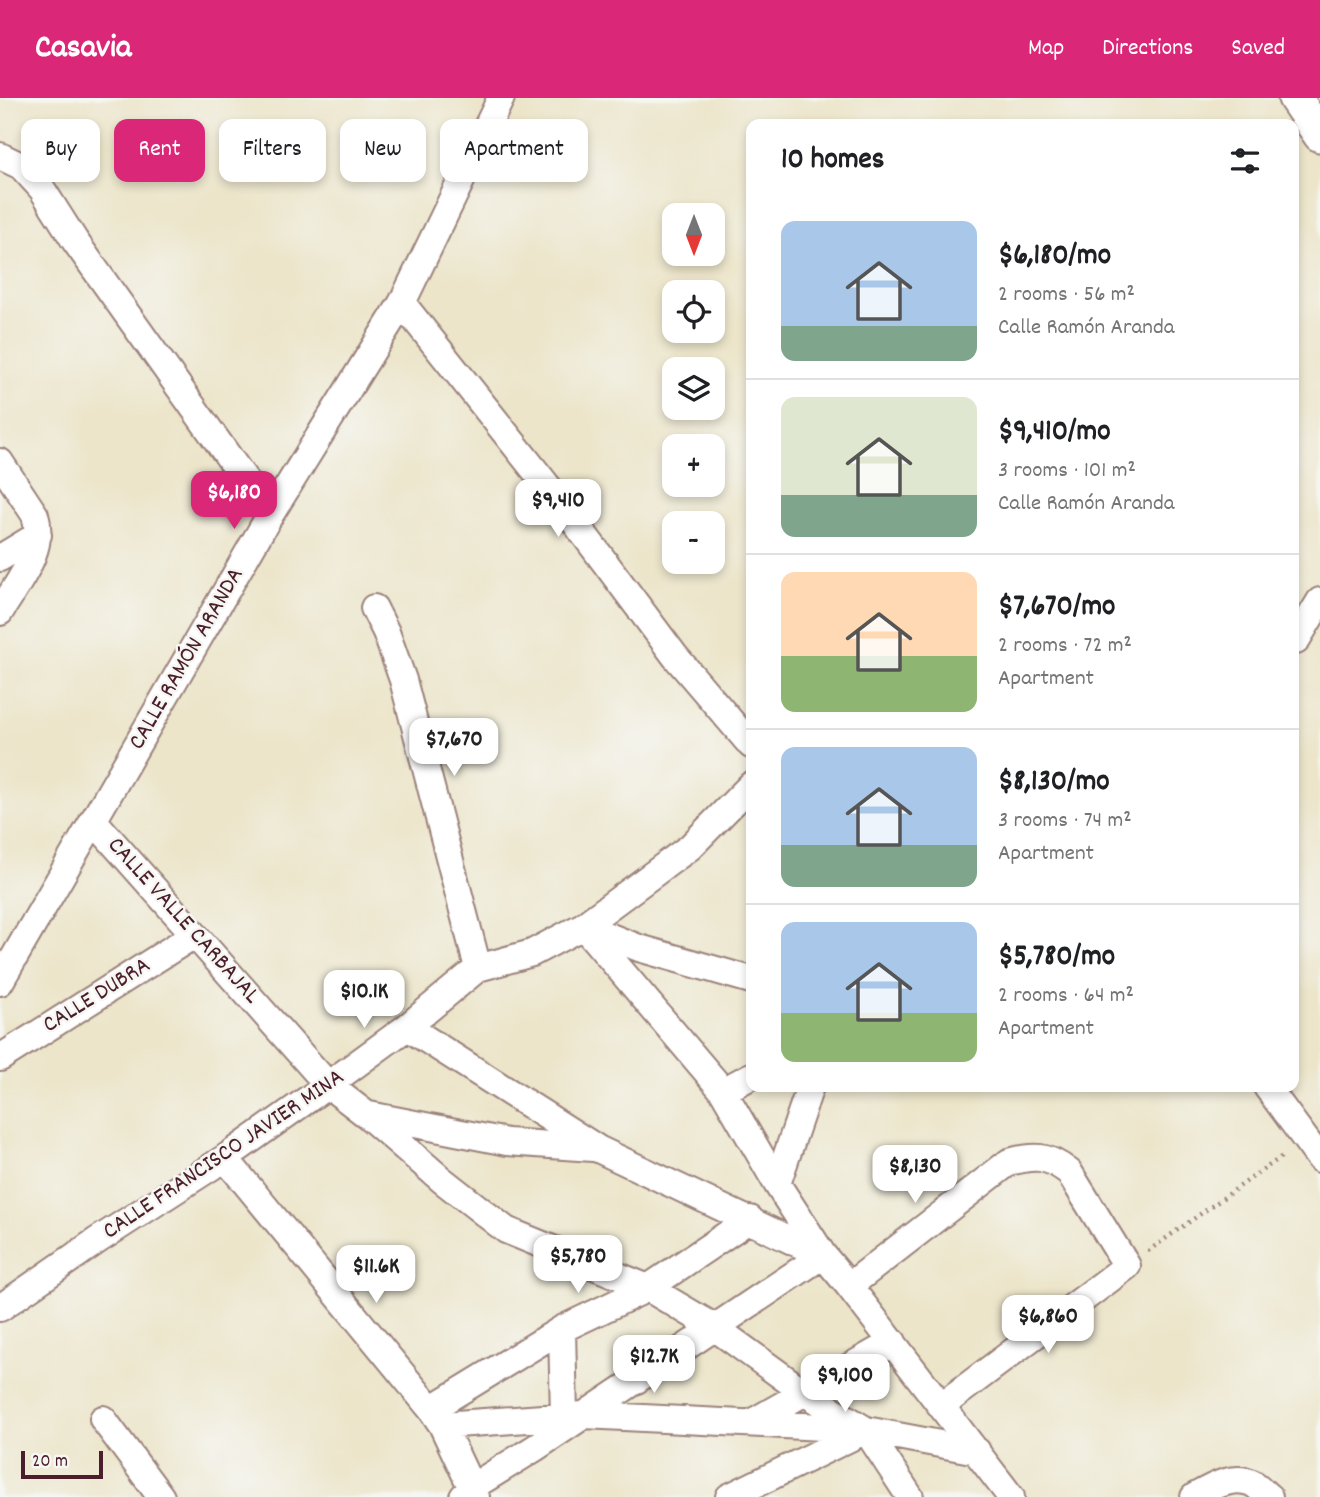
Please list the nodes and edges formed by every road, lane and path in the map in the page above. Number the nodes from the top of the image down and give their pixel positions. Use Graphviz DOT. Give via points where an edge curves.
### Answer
graph roads {
  1 [pos="501,98"];
  2 [pos="1295,98"];
  3 [pos="1320,135"];
  4 [pos="0,156"];
  5 [pos="402,303"];
  6 [pos="0,462"];
  7 [pos="270,515"];
  8 [pos="38,536"];
  9 [pos="0,558"];
  10 [pos="1320,601"];
  11 [pos="374,608"];
  12 [pos="0,612"];
  13 [pos="1303,640"];
  14 [pos="746,739"];
  15 [pos="746,790"];
  16 [pos="93,820"];
  17 [pos="583,926"];
  18 [pos="194,935"];
  19 [pos="478,968"];
  20 [pos="746,979"];
  21 [pos="0,982"];
  22 [pos="407,1027"];
  23 [pos="0,1058"];
  24 [pos="746,1079"];
  25 [pos="328,1085"];
  26 [pos="723,1091"];
  27 [pos="808,1092"];
  28 [pos="1271,1092"];
  29 [pos="367,1115"];
  30 [pos="598,1149"];
  31 [pos="1312,1150"];
  32 [pos="225,1158"];
  33 [pos="777,1184"];
  34 [pos="750,1219"];
  35 [pos="823,1255"];
  36 [pos="1127,1266"];
  37 [pos="849,1286"];
  38 [pos="648,1288"];
  39 [pos="0,1308"];
  40 [pos="714,1327"];
  41 [pos="562,1329"];
  42 [pos="893,1342"];
  43 [pos="805,1393"];
  44 [pos="941,1406"];
  45 [pos="574,1415"];
  46 [pos="436,1417"];
  47 [pos="103,1419"];
  48 [pos="750,1423"];
  49 [pos="866,1430"];
  50 [pos="977,1451"];
  51 [pos="995,1486"];
  52 [pos="470,1494"];
  53 [pos="161,1497"];
  54 [pos="729,1497"];
  55 [pos="911,1497"];
  56 [pos="1011,1497"];
  57 [pos="1194,1497"];
  58 [pos="1269,1497"];
  1 -- 5 [label="street, CALLE RAMÓN ARANDA"];
  2 -- 3 [label="street"];
  4 -- 7 [label="street" via="21,166 42,189"];
  5 -- 7 [label="street, CALLE RAMÓN ARANDA"];
  5 -- 14 [label="street" via="675,656"];
  6 -- 8 [label="street" via="35,515"];
  7 -- 16 [label="street, CALLE RAMÓN ARANDA"];
  8 -- 9 [label="street"];
  8 -- 12 [label="street" via="30,562"];
  10 -- 13 [label="street"];
  11 -- 19 [label="street" via="403,680"];
  15 -- 17 [label="street, CALLE FRANCISCO JAVIER MINA" via="690,847"];
  16 -- 18 [label="street, CALLE VALLE CARBAJAL"];
  16 -- 21 [label="street, CALLE RAMÓN ARANDA"];
  17 -- 19 [label="street, CALLE FRANCISCO JAVIER MINA" via="532,953"];
  17 -- 20 [label="street"];
  17 -- 26 [label="street"];
  18 -- 23 [label="street, CALLE DUBRA"];
  18 -- 25 [label="street, CALLE VALLE CARBAJAL"];
  19 -- 22 [label="street, CALLE FRANCISCO JAVIER MINA"];
  22 -- 25 [label="street, CALLE FRANCISCO JAVIER MINA"];
  22 -- 30 [label="street"];
  24 -- 26 [label="street"];
  25 -- 29 [label="street, CALLE VALLE CARBAJAL"];
  25 -- 32 [label="street, CALLE FRANCISCO JAVIER MINA"];
  26 -- 33 [label="street"];
  27 -- 33 [label="street"];
  28 -- 31 [label="street"];
  29 -- 30 [label="street" via="507,1143"];
  29 -- 38 [label="street, CALLE VALLE CARBAJAL" via="506,1230"];
  30 -- 34 [label="street"];
  31 -- 36 [label="path"];
  32 -- 39 [label="street, CALLE FRANCISCO JAVIER MINA"];
  32 -- 46 [label="street"];
  33 -- 35 [label="street"];
  34 -- 35 [label="street"];
  34 -- 38 [label="street"];
  35 -- 37 [label="street"];
  35 -- 40 [label="street"];
  36 -- 37 [label="street" via="1069,1172 1055,1161 1029,1157 1009,1162"];
  36 -- 44 [label="street"];
  37 -- 42 [label="street"];
  38 -- 40 [label="street, CALLE VALLE CARBAJAL"];
  38 -- 41 [label="street"];
  40 -- 43 [label="street, CALLE VALLE CARBAJAL"];
  40 -- 45 [label="street"];
  41 -- 45 [label="street"];
  41 -- 46 [label="street"];
  42 -- 43 [label="street"];
  42 -- 44 [label="street"];
  43 -- 48 [label="street"];
  43 -- 49 [label="street, CALLE VALLE CARBAJAL"];
  44 -- 50 [label="street"];
  45 -- 46 [label="street"];
  45 -- 48 [label="street"];
  45 -- 52 [label="street"];
  46 -- 52 [label="street"];
  47 -- 53 [label="street"];
  48 -- 49 [label="street"];
  49 -- 50 [label="street"];
  49 -- 54 [label="street"];
  49 -- 55 [label="street"];
  50 -- 51 [label="street"];
  51 -- 56 [label="street"];
  57 -- 58 [label="street" via="1236,1480 1252,1483"];
}
